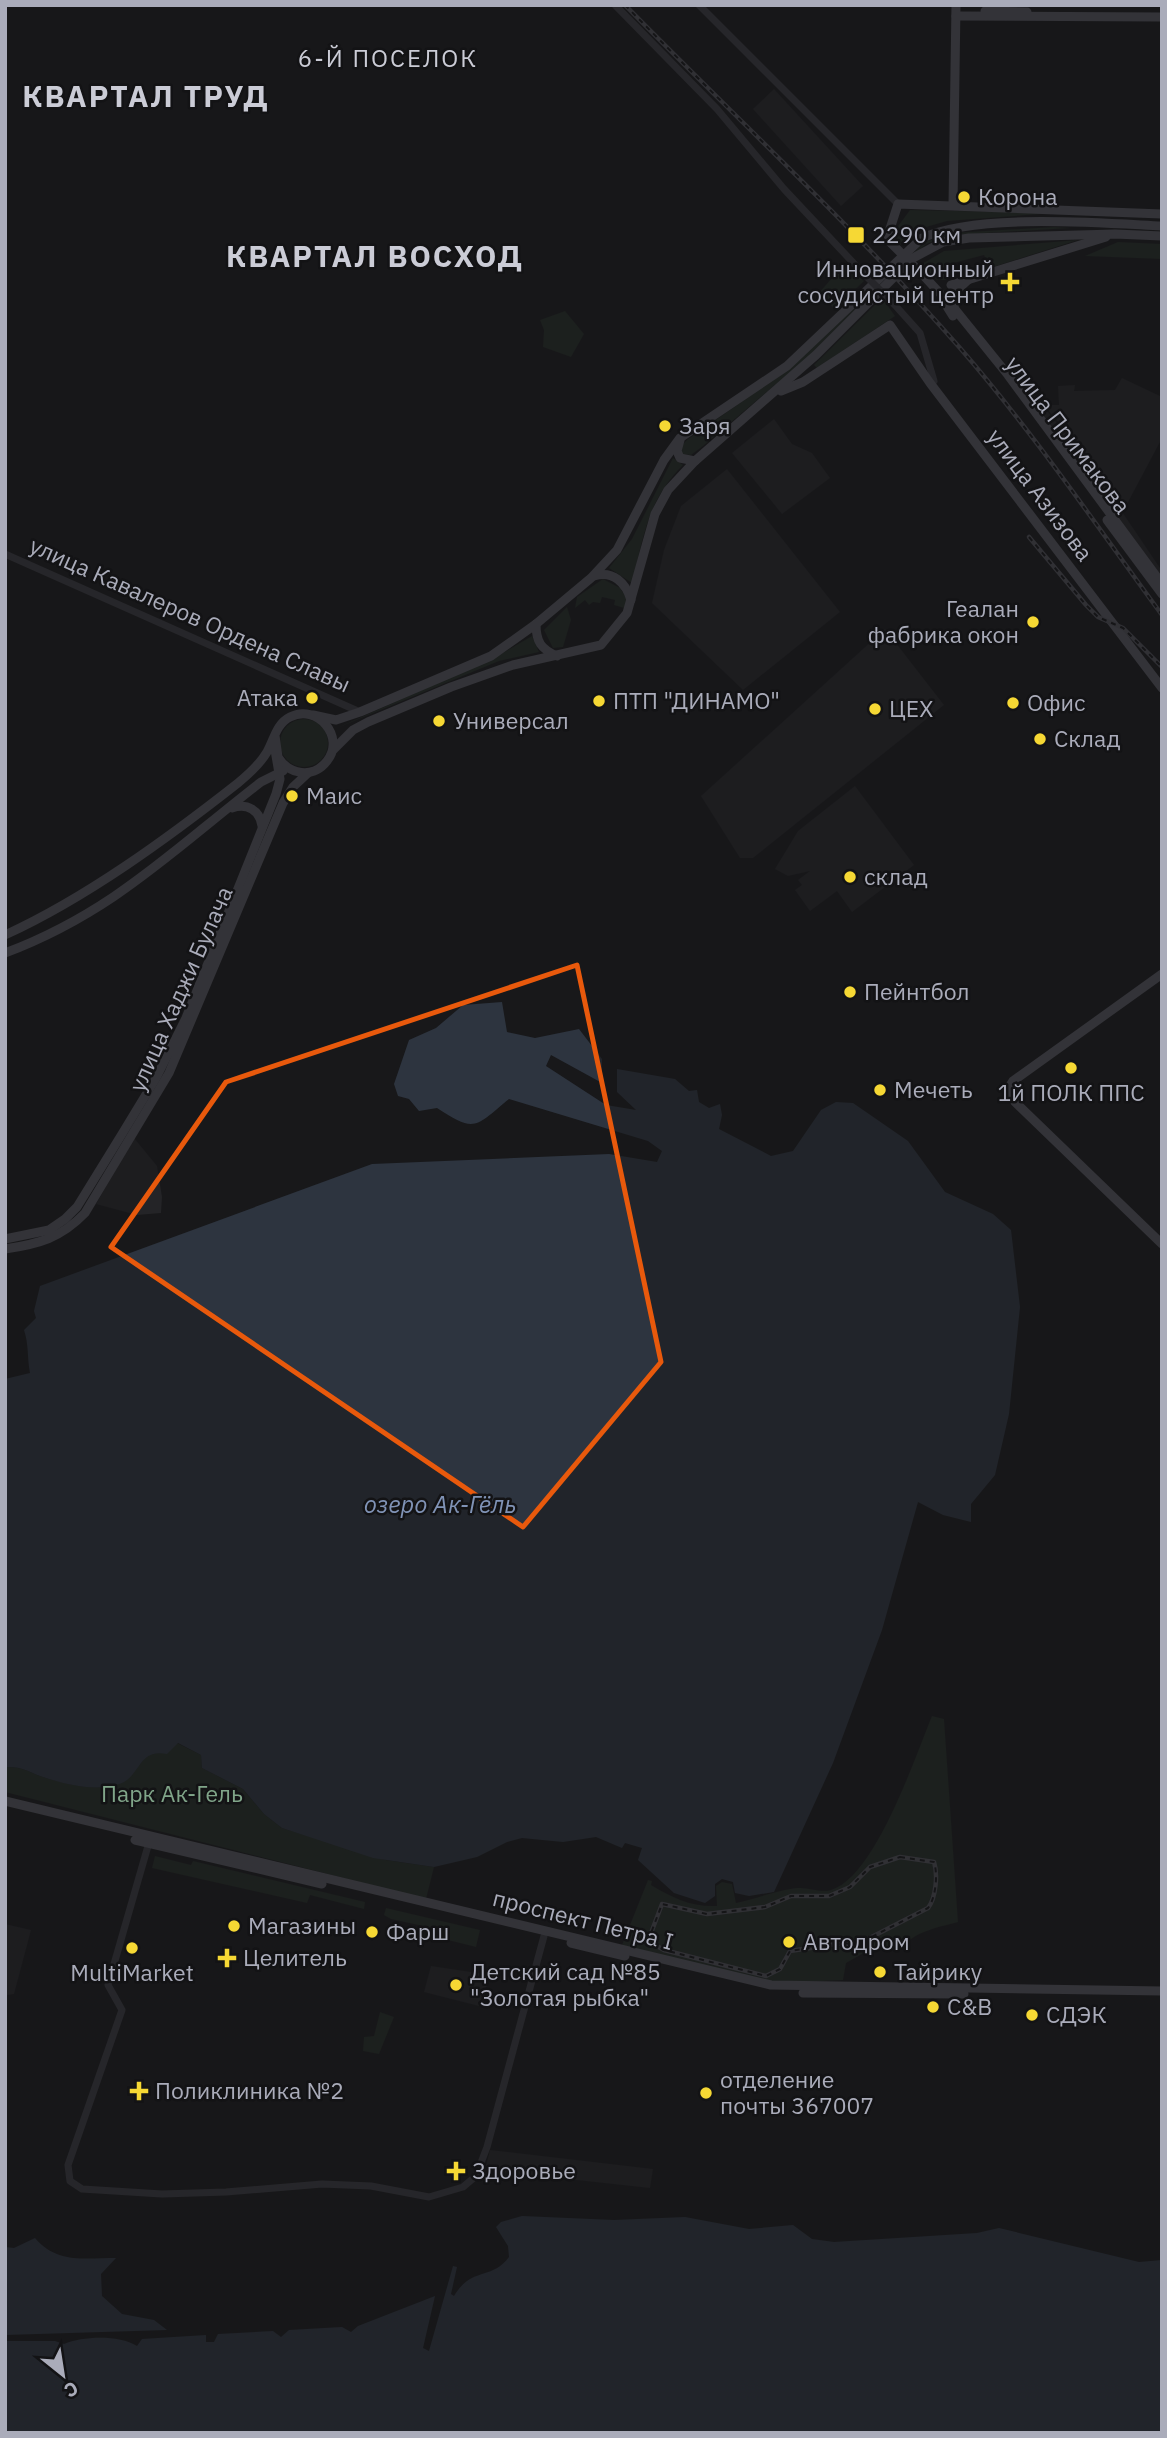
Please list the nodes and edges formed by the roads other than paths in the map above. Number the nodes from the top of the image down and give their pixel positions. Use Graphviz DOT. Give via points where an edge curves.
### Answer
graph roads {
  1 [pos="615,5"];
  2 [pos="699,5"];
  3 [pos="956,11"];
  4 [pos="1162,11"];
  5 [pos="1162,17"];
  6 [pos="898,204"];
  7 [pos="953,205"];
  8 [pos="1065,208"];
  9 [pos="1123,211"];
  10 [pos="1162,214"];
  11 [pos="1057,222"];
  12 [pos="1110,224"];
  13 [pos="1162,226"];
  14 [pos="1162,236"];
  15 [pos="1088,239"];
  16 [pos="910,255"];
  17 [pos="949,292"];
  18 [pos="904,315"];
  19 [pos="890,325"];
  20 [pos="795,374"];
  21 [pos="803,382"];
  22 [pos="932,382"];
  23 [pos="773,394"];
  24 [pos="680,438"];
  25 [pos="695,461"];
  26 [pos="5,554"];
  27 [pos="591,578"];
  28 [pos="1162,584"];
  29 [pos="1162,594"];
  30 [pos="631,600"];
  31 [pos="536,624"];
  32 [pos="557,656"];
  33 [pos="1162,682"];
  34 [pos="1162,688"];
  35 [pos="360,712"];
  36 [pos="313,715"];
  37 [pos="275,736"];
  38 [pos="275,750"];
  39 [pos="333,750"];
  40 [pos="289,769"];
  41 [pos="279,772"];
  42 [pos="308,773"];
  43 [pos="227,810"];
  44 [pos="262,827"];
  45 [pos="261,847"];
  46 [pos="5,935"];
  47 [pos="5,953"];
  48 [pos="1162,976"];
  49 [pos="1162,1239"];
  50 [pos="13,1242"];
  51 [pos="1162,1244"];
  52 [pos="5,1249"];
  53 [pos="5,1801"];
  54 [pos="5,1807"];
  55 [pos="149,1841"];
  56 [pos="544,1936"];
  57 [pos="1162,1991"];
  58 [pos="1162,1997"];
  1 -- 18 [label="street, улица Азизова, bridge" via="717,109 783,189"];
  2 -- 6 [label="street"];
  3 -- 4 [label="main road"];
  3 -- 5 [label="main road"];
  3 -- 7 [label="main road"];
  6 -- 7 [label="main road"];
  6 -- 17 [label="main road, bridge" via="890,242 926,278"];
  7 -- 8 [label="main road"];
  8 -- 9 [label="main road"];
  8 -- 11 [label="main road"];
  9 -- 10 [label="main road"];
  9 -- 12 [label="main road"];
  11 -- 12 [label="main road"];
  11 -- 16 [label="main road" via="938,231 922,238"];
  12 -- 13 [label="main road"];
  14 -- 15 [label="main road" via="1115,234"];
  15 -- 16 [label="main road" via="969,238"];
  15 -- 17 [label="main road" via="968,280"];
  16 -- 20 [label="main road"];
  16 -- 24 [label="main road" via="787,366"];
  17 -- 28 [label="main road, улица Примакова" via="954,308"];
  17 -- 29 [label="main road, улица Примакова"];
  18 -- 19 [label="street"];
  18 -- 22 [label="street, улица Азизова" via="920,333"];
  19 -- 21 [label="main road"];
  19 -- 22 [label="main road, улица Азизова"];
  20 -- 21 [label="main road"];
  20 -- 23 [label="main road"];
  21 -- 23 [label="main road"];
  22 -- 33 [label="main road, улица Азизова"];
  22 -- 34 [label="main road, улица Азизова"];
  23 -- 25 [label="main road"];
  24 -- 25 [label="main road" via="680,458"];
  24 -- 27 [label="main road" via="664,460 631,528"];
  25 -- 30 [label="main road" via="668,490 655,513"];
  26 -- 35 [label="street, улица Кавалеров Ордена Славы"];
  27 -- 30 [label="main road" via="612,576 625,585"];
  27 -- 31 [label="main road"];
  30 -- 32 [label="main road" via="623,620 601,645"];
  31 -- 32 [label="main road" via="541,648"];
  31 -- 35 [label="main road" via="491,656"];
  32 -- 39 [label="main road" via="504,667 404,706 354,730"];
  35 -- 36 [label="main road" via="336,720"];
  36 -- 37 [label="main road" via="289,718"];
  36 -- 39 [label="main road" via="330,729"];
  37 -- 38 [label="main road"];
  37 -- 46 [label="main road" via="248,775 198,814 71,900"];
  38 -- 40 [label="main road"];
  38 -- 41 [label="main road"];
  39 -- 42 [label="main road" via="322,766"];
  40 -- 41 [label="main road"];
  40 -- 42 [label="main road"];
  41 -- 43 [label="main road"];
  41 -- 44 [label="main road, улица Хаджи Булача" via="279,784"];
  42 -- 45 [label="main road, улица Хаджи Булача" via="287,796"];
  43 -- 44 [label="main road" via="250,807"];
  43 -- 47 [label="main road" via="103,906"];
  44 -- 45 [label="main road, улица Хаджи Булача"];
  45 -- 50 [label="main road, улица Хаджи Булача" via="205,981 156,1078 76,1207 48,1230"];
  48 -- 49 [label="main road" via="1021,1082 1014,1093"];
  48 -- 51 [label="main road" via="1008,1089 1015,1102"];
  50 -- 52 [label="main road, улица Хаджи Булача"];
  53 -- 55 [label="main road, проспект Петра I"];
  54 -- 55 [label="main road, проспект Петра I"];
  55 -- 56 [label="main road, проспект Петра I"];
  55 -- 56 [label="street" via="108,1985 122,2010 68,2165 75,2187 162,2194 322,2183 429,2197 463,2187 476,2176 487,2147"];
  55 -- 57 [label="main road, проспект Петра I" via="771,1985"];
  56 -- 58 [label="main road, проспект Петра I" via="786,1992"];
}
